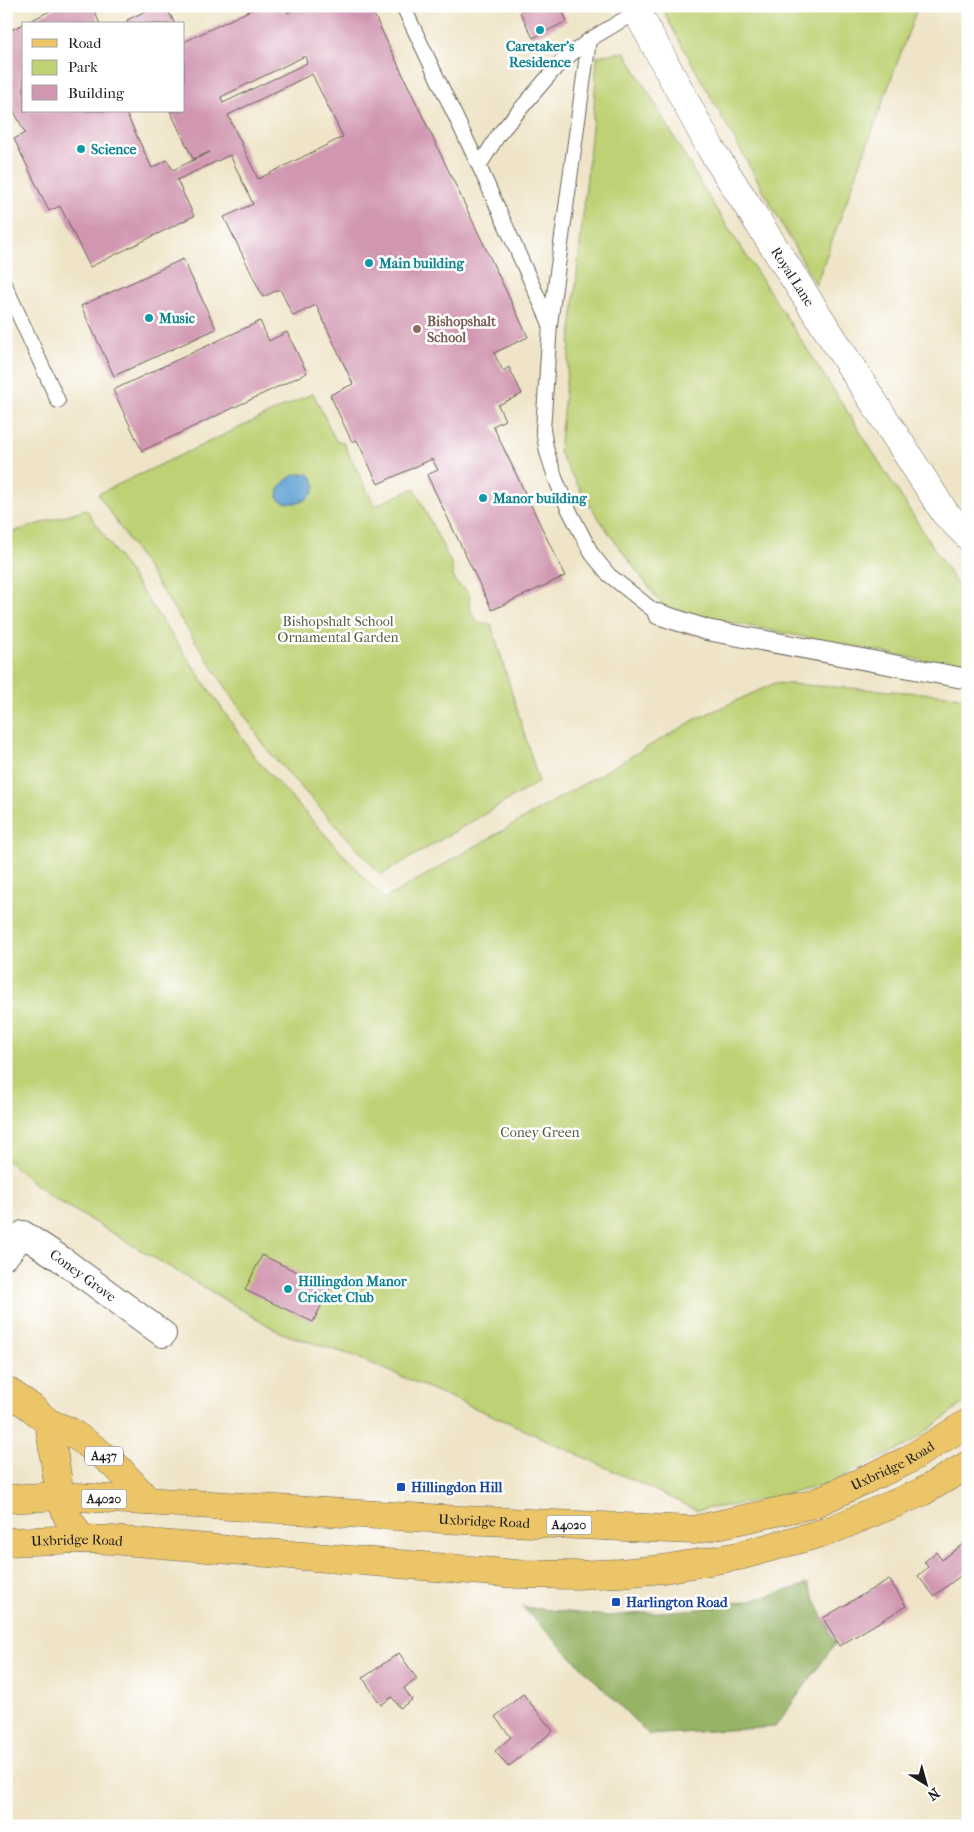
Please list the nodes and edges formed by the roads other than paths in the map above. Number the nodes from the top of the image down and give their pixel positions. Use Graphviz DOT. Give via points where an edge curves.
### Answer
graph roads {
  1 [pos="403,6"];
  2 [pos="635,9"];
  3 [pos="589,40"];
  4 [pos="479,166"];
  5 [pos="6,288"];
  6 [pos="550,324"];
  7 [pos="58,401"];
  8 [pos="968,536"];
  9 [pos="658,614"];
  10 [pos="968,679"];
  11 [pos="6,1255"];
  12 [pos="162,1334"];
  13 [pos="6,1390"];
  14 [pos="968,1422"];
  15 [pos="49,1423"];
  16 [pos="968,1465"];
  17 [pos="60,1496"];
  18 [pos="6,1499"];
  19 [pos="148,1502"];
  20 [pos="81,1539"];
  21 [pos="6,1542"];
  1 -- 4 [label="lane"];
  2 -- 3 [label="lane"];
  2 -- 8 [label="street, Royal Lane" via="711,149 946,513"];
  3 -- 4 [label="lane" via="540,84 499,134"];
  3 -- 6 [label="lane"];
  4 -- 6 [label="lane"];
  5 -- 7 [label="lane"];
  6 -- 9 [label="lane" via="543,430 556,480 592,554 609,575"];
  9 -- 10 [label="street" via="707,630"];
  11 -- 12 [label="street, Coney Grove" via="23,1234"];
  13 -- 15 [label="main road, A437"];
  14 -- 19 [label="main road, Uxbridge Road / A4020" via="906,1461 812,1504 694,1530"];
  15 -- 17 [label="main road"];
  15 -- 19 [label="main road, A437" via="69,1431 96,1450 117,1467"];
  16 -- 20 [label="main road, Uxbridge Road" via="922,1492 830,1531 738,1556 663,1570 576,1575 516,1574"];
  17 -- 18 [label="main road, Uxbridge Road / A4020"];
  17 -- 19 [label="main road, Uxbridge Road / A4020"];
  17 -- 20 [label="main road"];
  20 -- 21 [label="main road, Uxbridge Road"];
}
